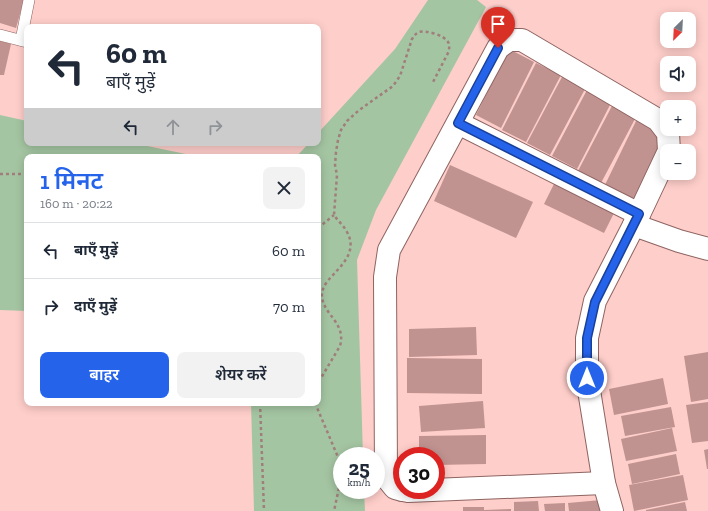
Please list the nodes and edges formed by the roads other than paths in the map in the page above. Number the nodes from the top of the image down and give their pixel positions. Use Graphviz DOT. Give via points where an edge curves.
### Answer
graph roads {
  1 [pos="29,0"];
  2 [pos="26,24"];
  3 [pos="0,35"];
  4 [pos="24,41"];
  5 [pos="458,123"];
  6 [pos="669,144"];
  7 [pos="660,170"];
  8 [pos="637,220"];
  9 [pos="708,249"];
  10 [pos="604,483"];
  11 [pos="393,486"];
  12 [pos="445,489"];
  13 [pos="612,511"];
  1 -- 2 [label="lane"];
  3 -- 4 [label="lane"];
  5 -- 6 [label="street" via="498,48 509,40 522,40 658,120 668,133"];
  5 -- 8 [label="street"];
  5 -- 11 [label="street" via="389,250 385,277 386,477"];
  7 -- 8 [label="street"];
  8 -- 9 [label="street" via="679,241"];
  8 -- 10 [label="street" via="595,302 587,338 587,378"];
  10 -- 12 [label="street"];
  10 -- 13 [label="street"];
}
